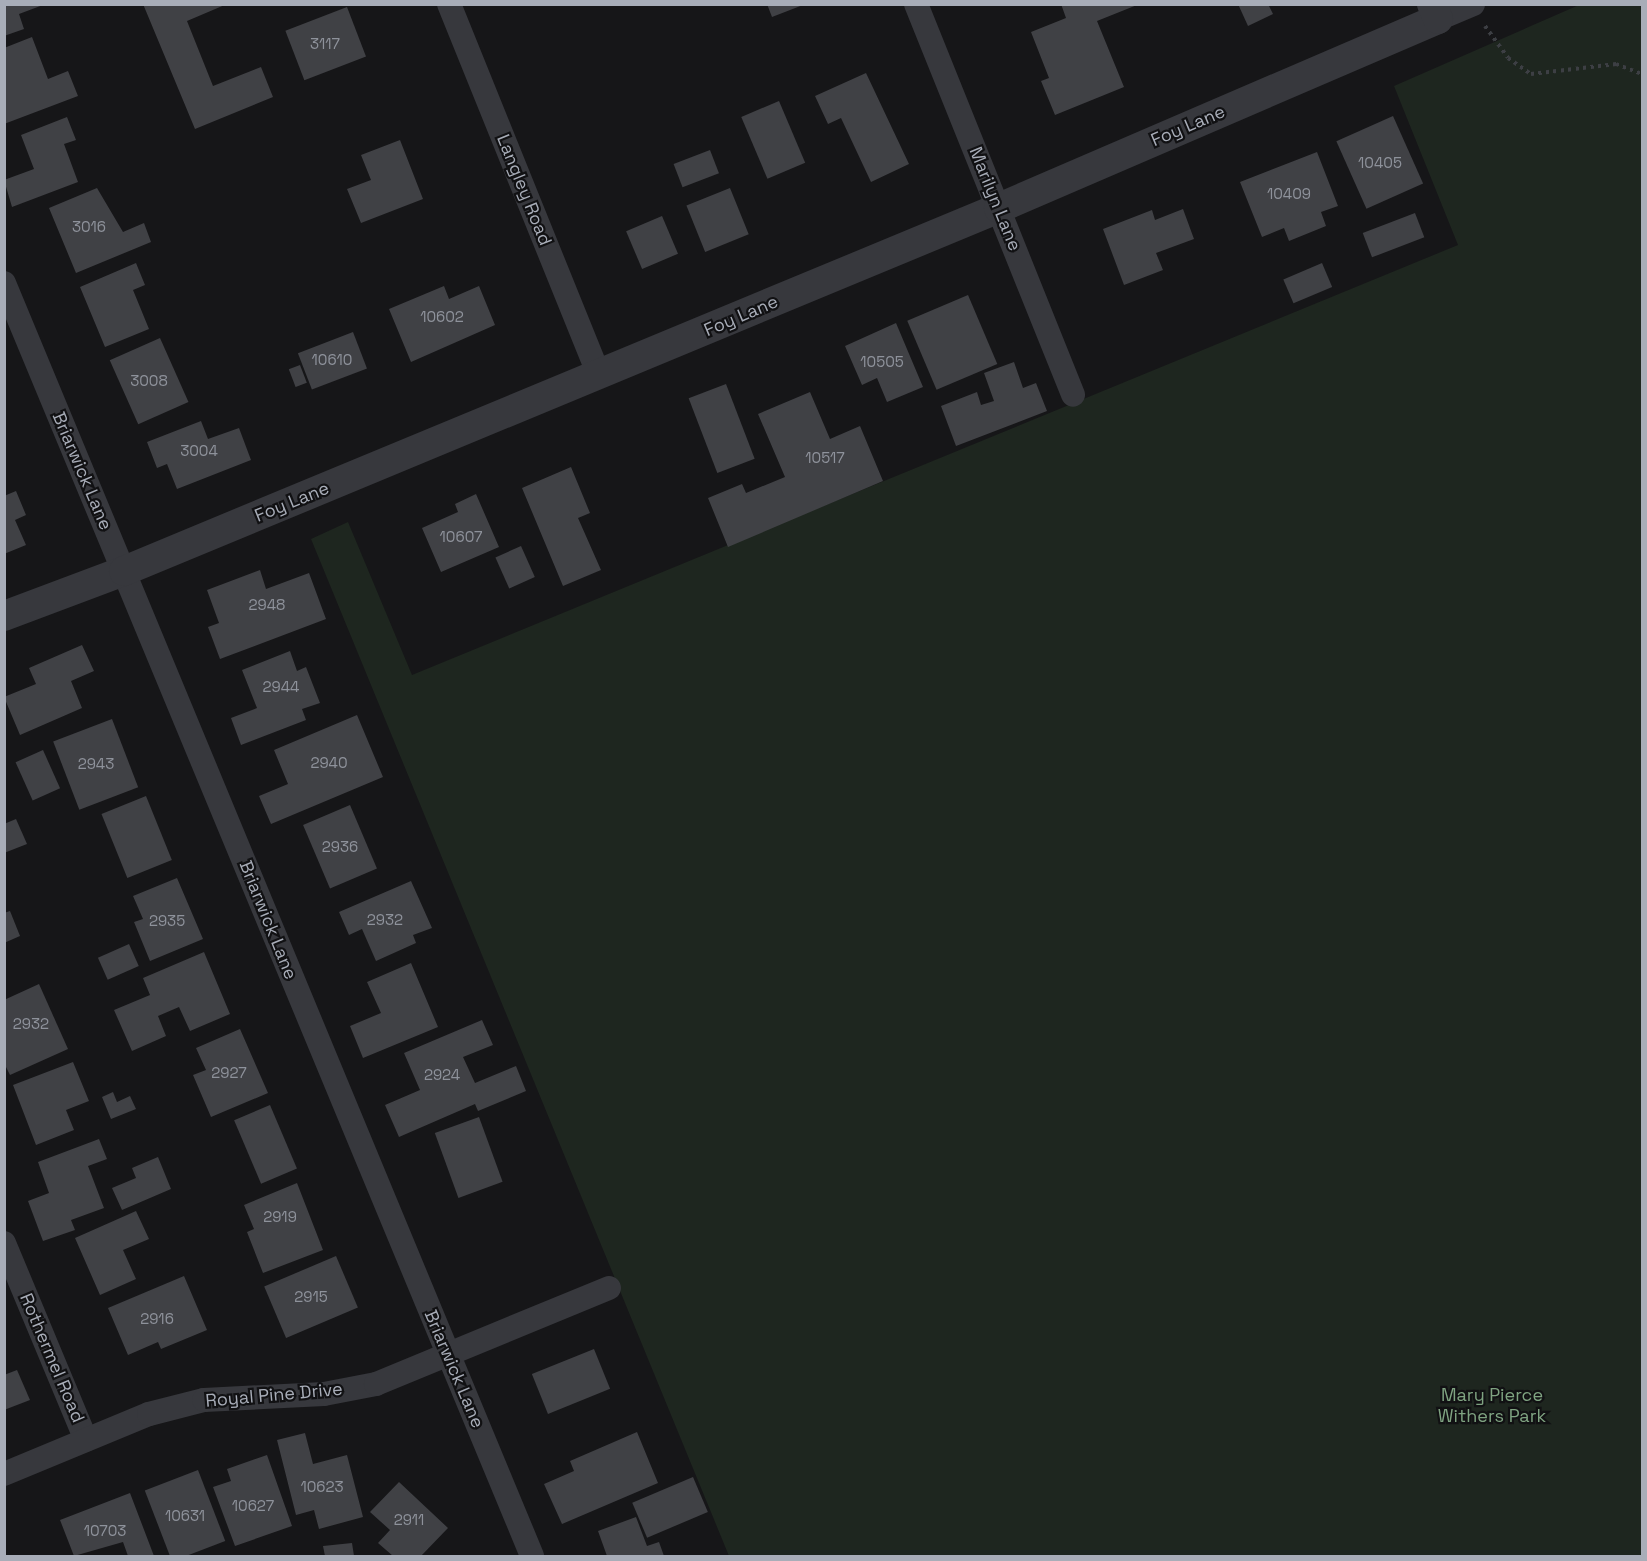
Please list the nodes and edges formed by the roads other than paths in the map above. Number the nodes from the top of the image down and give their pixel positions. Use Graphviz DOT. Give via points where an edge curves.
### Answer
graph roads {
  1 [pos="449,4"];
  2 [pos="916,4"];
  3 [pos="1435,12"];
  4 [pos="1478,12"];
  5 [pos="999,208"];
  6 [pos="4,283"];
  7 [pos="599,376"];
  8 [pos="1073,395"];
  9 [pos="124,572"];
  10 [pos="4,616"];
  11 [pos="4,1243"];
  12 [pos="609,1288"];
  13 [pos="449,1357"];
  14 [pos="86,1440"];
  15 [pos="4,1474"];
  16 [pos="532,1557"];
  1 -- 7 [label="street, Langley Road"];
  2 -- 5 [label="street, Marilyn Lane"];
  3 -- 4 [label="street, Foy Lane"];
  3 -- 5 [label="street, Foy Lane"];
  5 -- 7 [label="street, Foy Lane"];
  5 -- 8 [label="street, Marilyn Lane"];
  6 -- 9 [label="street, Briarwick Lane"];
  7 -- 9 [label="street, Foy Lane"];
  9 -- 10 [label="street, Foy Lane"];
  9 -- 13 [label="street, Briarwick Lane"];
  11 -- 14 [label="street, Rothermel Road"];
  12 -- 13 [label="street, Royal Pine Drive"];
  13 -- 14 [label="street, Royal Pine Drive" via="376,1384 324,1394 204,1400 149,1414"];
  13 -- 16 [label="street, Briarwick Lane"];
  14 -- 15 [label="street, Royal Pine Drive"];
}
